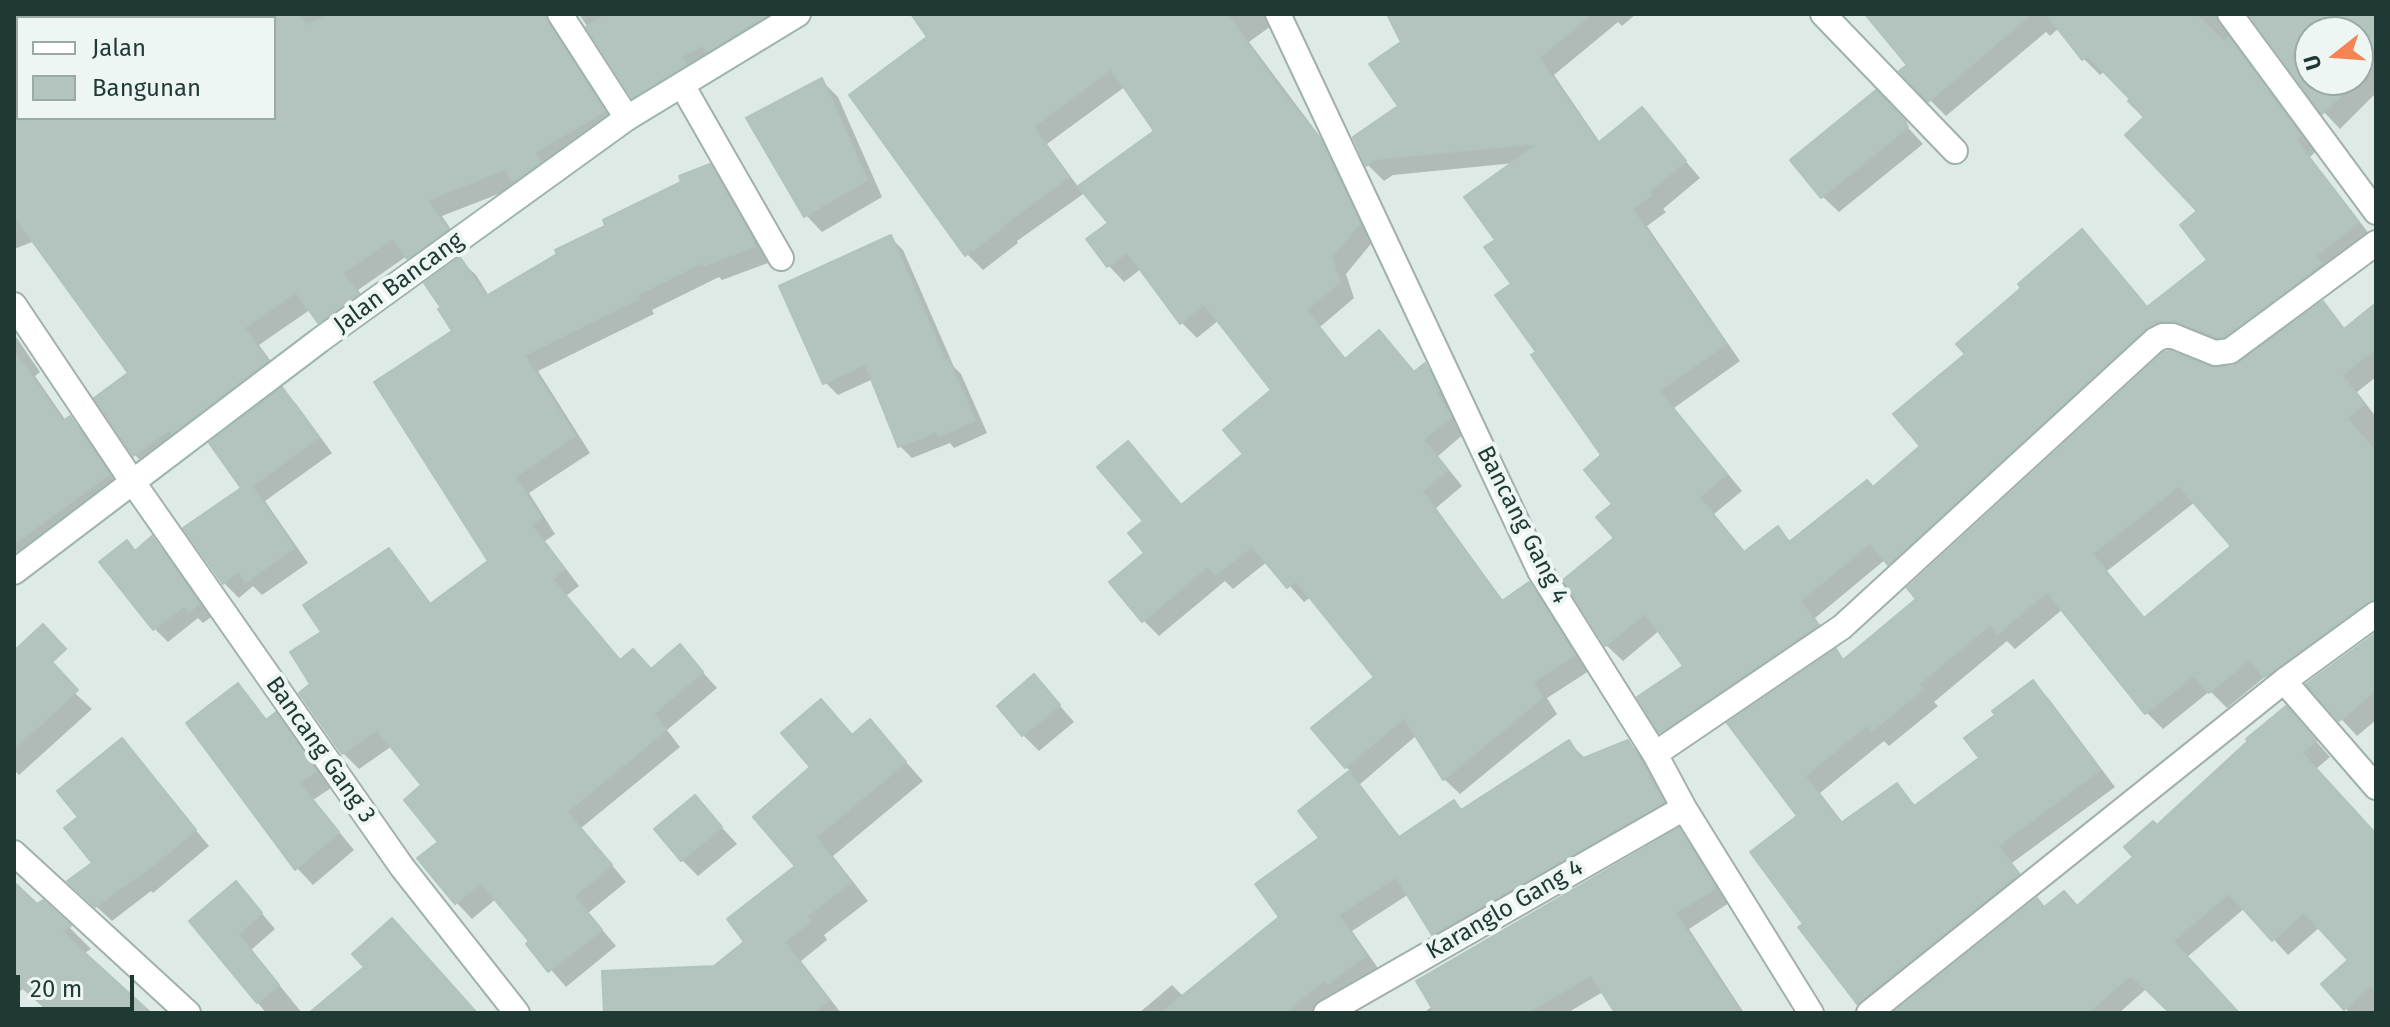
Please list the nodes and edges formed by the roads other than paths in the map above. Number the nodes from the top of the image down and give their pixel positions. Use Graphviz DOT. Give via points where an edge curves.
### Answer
graph roads {
  1 [pos="560,14"];
  2 [pos="798,14"];
  3 [pos="1278,14"];
  4 [pos="1823,14"];
  5 [pos="2235,16"];
  6 [pos="682,85"];
  7 [pos="627,118"];
  8 [pos="1955,151"];
  9 [pos="2376,212"];
  10 [pos="2376,243"];
  11 [pos="781,258"];
  12 [pos="14,305"];
  13 [pos="132,481"];
  14 [pos="14,572"];
  15 [pos="2376,614"];
  16 [pos="2284,681"];
  17 [pos="1655,754"];
  18 [pos="2376,787"];
  19 [pos="1684,808"];
  20 [pos="14,853"];
  21 [pos="188,1013"];
  22 [pos="517,1013"];
  23 [pos="1326,1013"];
  24 [pos="1811,1013"];
  25 [pos="1869,1013"];
  1 -- 7 [label="street"];
  2 -- 6 [label="street, Jalan Bancang"];
  3 -- 17 [label="street, Bancang Gang 4" via="1540,571"];
  4 -- 8 [label="street"];
  5 -- 9 [label="street"];
  6 -- 7 [label="street, Jalan Bancang"];
  6 -- 11 [label="street"];
  7 -- 13 [label="street, Jalan Bancang"];
  10 -- 17 [label="street" via="2230,351 2215,353 2173,336 2155,340 1842,627"];
  12 -- 13 [label="street, Bancang Gang 3"];
  13 -- 14 [label="street, Jalan Bancang"];
  13 -- 22 [label="street, Bancang Gang 3" via="402,867"];
  15 -- 16 [label="street"];
  16 -- 18 [label="street"];
  16 -- 25 [label="street"];
  17 -- 19 [label="street, Bancang Gang 4"];
  19 -- 23 [label="street, Karanglo Gang 4"];
  19 -- 24 [label="street, Bancang Gang 4"];
  20 -- 21 [label="street"];
}
